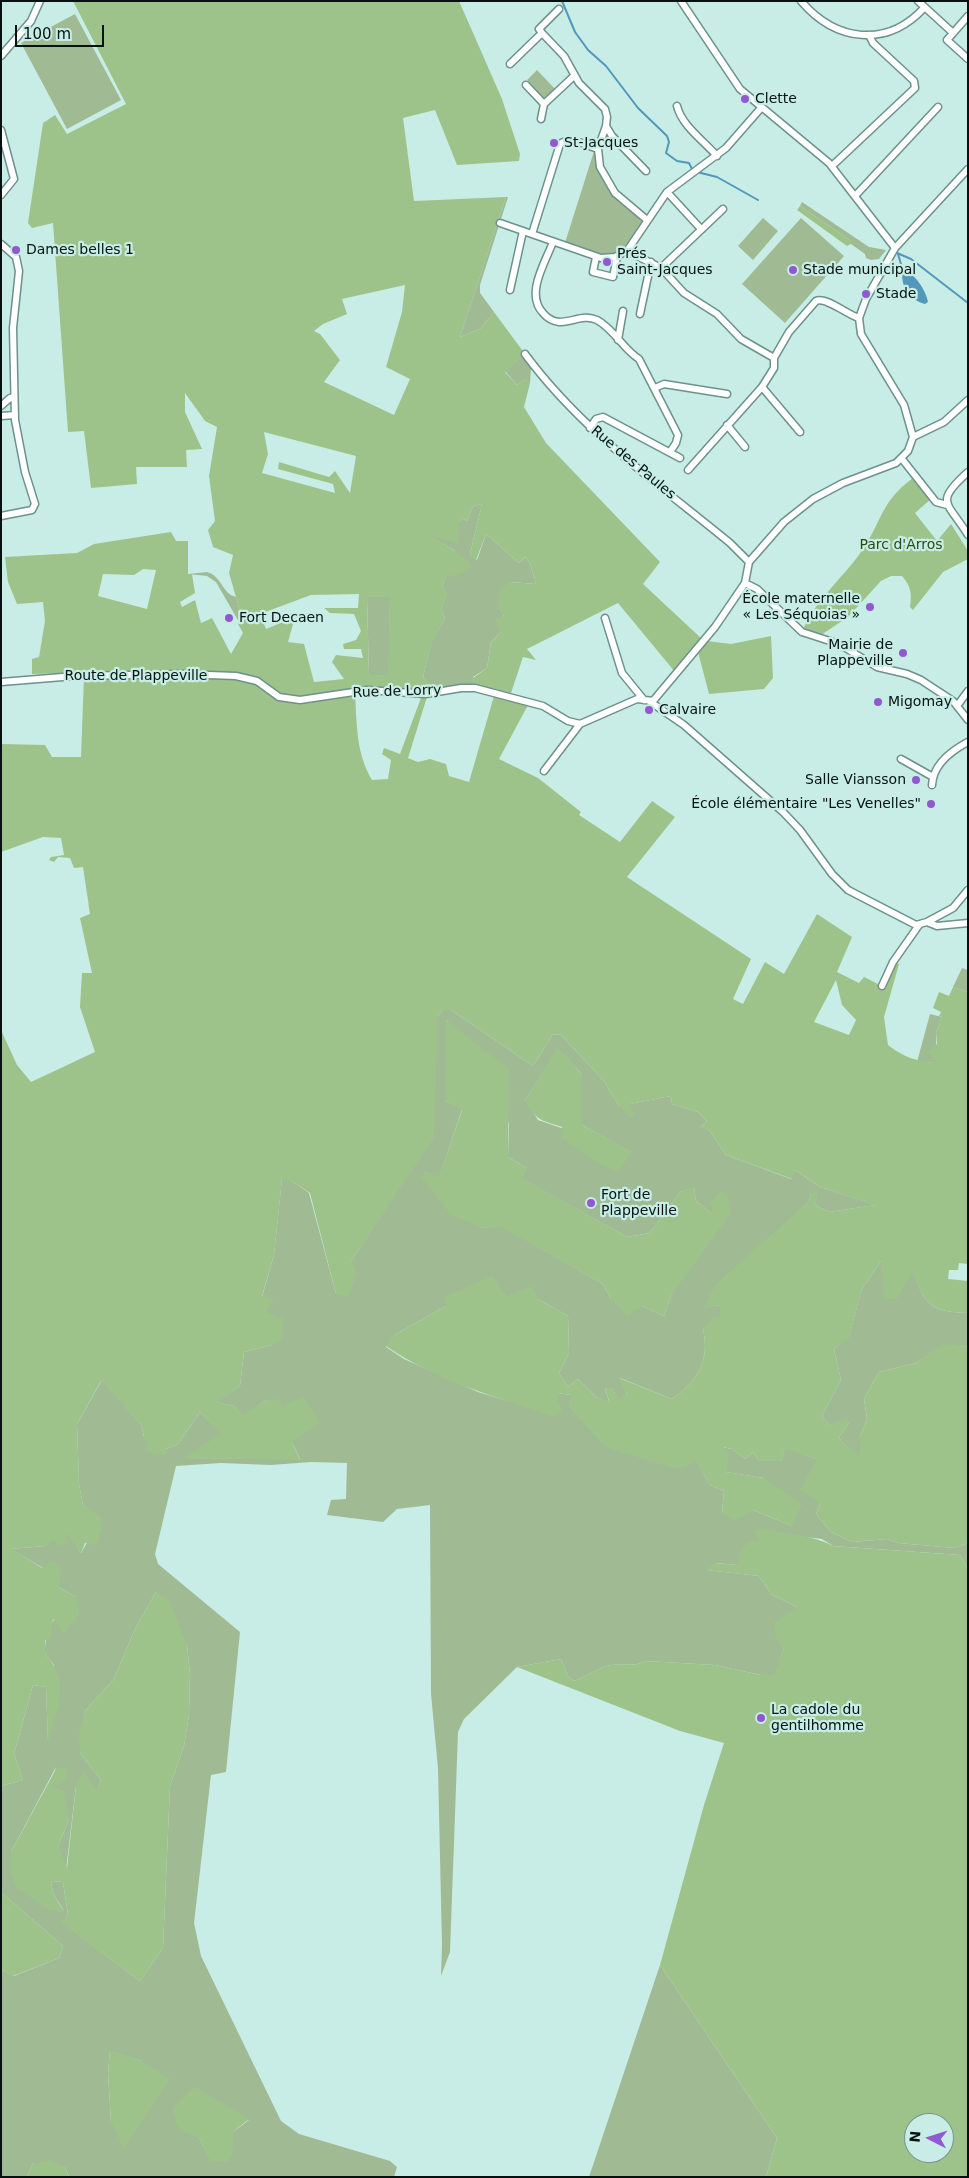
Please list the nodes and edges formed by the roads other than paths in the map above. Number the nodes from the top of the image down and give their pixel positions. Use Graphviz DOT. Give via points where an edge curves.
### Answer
graph roads {
  1 [pos="40,1"];
  2 [pos="681,1"];
  3 [pos="801,1"];
  4 [pos="918,1"];
  5 [pos="924,8"];
  6 [pos="560,9"];
  7 [pos="968,16"];
  8 [pos="952,32"];
  9 [pos="542,33"];
  10 [pos="869,35"];
  11 [pos="1,56"];
  12 [pos="968,60"];
  13 [pos="510,64"];
  14 [pos="574,76"];
  15 [pos="526,84"];
  16 [pos="544,104"];
  17 [pos="678,106"];
  18 [pos="938,106"];
  19 [pos="761,108"];
  20 [pos="541,119"];
  21 [pos="606,126"];
  22 [pos="1,130"];
  23 [pos="598,149"];
  24 [pos="717,156"];
  25 [pos="832,166"];
  26 [pos="968,169"];
  27 [pos="646,172"];
  28 [pos="667,192"];
  29 [pos="1,195"];
  30 [pos="854,196"];
  31 [pos="723,209"];
  32 [pos="647,220"];
  33 [pos="500,223"];
  34 [pos="702,229"];
  35 [pos="524,231"];
  36 [pos="532,234"];
  37 [pos="553,242"];
  38 [pos="1,244"];
  39 [pos="895,248"];
  40 [pos="627,251"];
  41 [pos="596,257"];
  42 [pos="617,257"];
  43 [pos="651,262"];
  44 [pos="661,268"];
  45 [pos="510,290"];
  46 [pos="623,311"];
  47 [pos="640,314"];
  48 [pos="859,318"];
  49 [pos="618,340"];
  50 [pos="525,354"];
  51 [pos="774,358"];
  52 [pos="762,387"];
  53 [pos="655,388"];
  54 [pos="727,394"];
  55 [pos="14,397"];
  56 [pos="968,400"];
  57 [pos="1,406"];
  58 [pos="15,415"];
  59 [pos="1,416"];
  60 [pos="727,425"];
  61 [pos="590,428"];
  62 [pos="800,432"];
  63 [pos="913,437"];
  64 [pos="745,447"];
  65 [pos="670,452"];
  66 [pos="680,458"];
  67 [pos="902,459"];
  68 [pos="688,470"];
  69 [pos="968,472"];
  70 [pos="947,505"];
  71 [pos="1,516"];
  72 [pos="968,535"];
  73 [pos="750,562"];
  74 [pos="744,583"];
  75 [pos="605,618"];
  76 [pos="1,682"];
  77 [pos="268,689"];
  78 [pos="968,691"];
  79 [pos="646,700"];
  80 [pos="957,706"];
  81 [pos="968,720"];
  82 [pos="580,724"];
  83 [pos="968,742"];
  84 [pos="901,759"];
  85 [pos="544,771"];
  86 [pos="932,777"];
  87 [pos="932,785"];
  88 [pos="968,890"];
  89 [pos="927,922"];
  90 [pos="968,923"];
  91 [pos="919,925"];
  92 [pos="882,986"];
  1 -- 11 [label="street" via="31,21"];
  2 -- 19 [label="street" via="740,89"];
  3 -- 10 [label="street" via="832,28"];
  4 -- 5 [label="street"];
  5 -- 8 [label="street"];
  5 -- 10 [label="street" via="898,28"];
  6 -- 9 [label="street" via="538,29"];
  7 -- 8 [label="street"];
  8 -- 12 [label="street" via="947,40"];
  9 -- 13 [label="street"];
  9 -- 14 [label="street" via="564,56"];
  10 -- 25 [label="street" via="914,81 915,88"];
  14 -- 16 [label="street"];
  14 -- 21 [label="street" via="605,109 608,117"];
  15 -- 16 [label="street"];
  16 -- 20 [label="street"];
  17 -- 24 [label="street" via="691,129"];
  18 -- 30 [label="street"];
  19 -- 24 [label="street"];
  19 -- 25 [label="street"];
  21 -- 23 [label="street"];
  21 -- 27 [label="street"];
  22 -- 29 [label="street" via="14,179"];
  23 -- 32 [label="street" via="600,167 608,183"];
  23 -- 36 [label="street" via="569,140 560,144"];
  24 -- 28 [label="street"];
  25 -- 30 [label="street"];
  26 -- 39 [label="street"];
  28 -- 32 [label="street"];
  28 -- 34 [label="street"];
  30 -- 39 [label="street"];
  31 -- 34 [label="street"];
  32 -- 40 [label="street"];
  33 -- 35 [label="street"];
  34 -- 44 [label="street"];
  35 -- 36 [label="street"];
  35 -- 45 [label="street"];
  36 -- 37 [label="street"];
  37 -- 41 [label="street"];
  37 -- 49 [label="street" via="535,291 538,309 551,320 560,322 596,320"];
  38 -- 55 [label="street" via="16,257 19,270 12,328"];
  39 -- 48 [label="street"];
  40 -- 42 [label="street"];
  40 -- 43 [label="street"];
  41 -- 42 [label="street"];
  41 -- 42 [label="street" via="593,272 613,277"];
  43 -- 44 [label="street"];
  43 -- 47 [label="street"];
  44 -- 51 [label="street" via="684,293 717,314 741,339"];
  46 -- 49 [label="street"];
  48 -- 51 [label="street" via="818,299 789,332"];
  48 -- 63 [label="street" via="859,329 904,405"];
  49 -- 53 [label="street" via="639,359"];
  50 -- 61 [label="street, Rue des Paules" via="548,384"];
  51 -- 52 [label="street" via="774,368"];
  52 -- 60 [label="street"];
  52 -- 62 [label="street"];
  53 -- 54 [label="street" via="664,384"];
  53 -- 65 [label="street" via="678,435"];
  55 -- 57 [label="street"];
  55 -- 58 [label="street"];
  56 -- 63 [label="street" via="944,422"];
  58 -- 59 [label="street"];
  58 -- 71 [label="street" via="35,504 32,510"];
  60 -- 64 [label="street"];
  60 -- 68 [label="street"];
  61 -- 65 [label="street" via="596,419 604,417"];
  61 -- 73 [label="street, Rue des Paules"];
  63 -- 67 [label="street"];
  65 -- 66 [label="street"];
  67 -- 70 [label="street" via="936,502"];
  67 -- 73 [label="street" via="813,499 784,522"];
  69 -- 70 [label="street" via="950,488"];
  70 -- 72 [label="street"];
  73 -- 74 [label="street"];
  74 -- 79 [label="street" via="715,627 663,691 654,701"];
  74 -- 80 [label="street" via="757,589 802,632 839,644 878,667 911,675"];
  75 -- 79 [label="street" via="622,673"];
  76 -- 77 [label="street, Route de Plappeville" via="60,676 181,674 246,678"];
  77 -- 82 [label="street, Rue de Lorry" via="288,699 300,700 367,690 425,694 475,688 542,706"];
  78 -- 80 [label="street"];
  79 -- 82 [label="street" via="629,702"];
  79 -- 91 [label="street" via="684,725 783,812 848,890"];
  80 -- 81 [label="street"];
  82 -- 85 [label="street"];
  83 -- 86 [label="street" via="942,760"];
  84 -- 86 [label="street"];
  86 -- 87 [label="street"];
  88 -- 89 [label="street" via="953,908"];
  89 -- 90 [label="street" via="937,926"];
  89 -- 91 [label="street"];
  91 -- 92 [label="street" via="893,962"];
}
